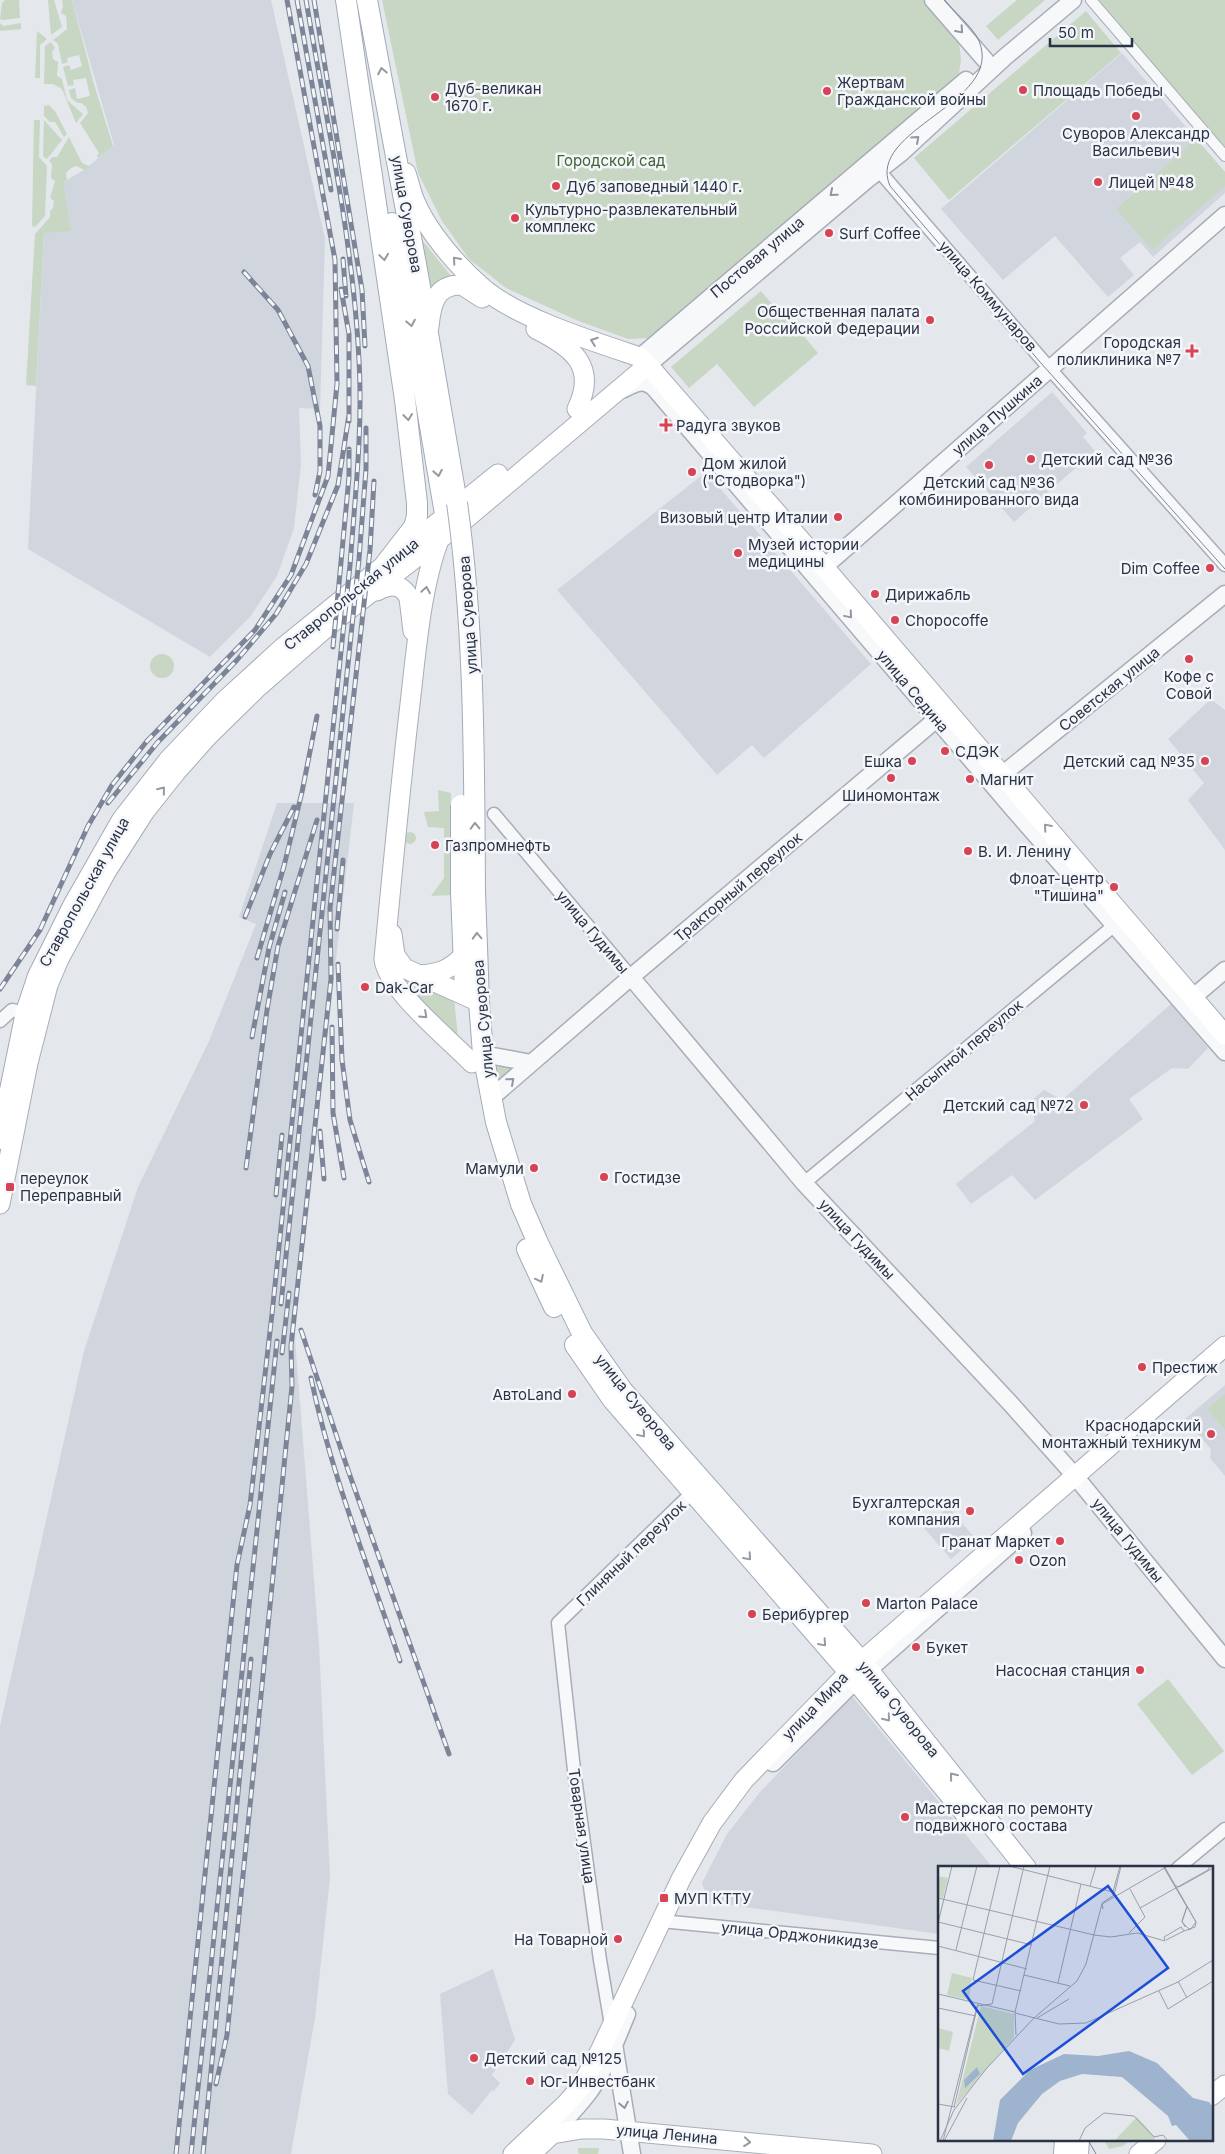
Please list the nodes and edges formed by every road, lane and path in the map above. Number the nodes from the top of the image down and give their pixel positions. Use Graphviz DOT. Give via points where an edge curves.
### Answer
graph roads {
  1 [pos="346,0"];
  2 [pos="367,0"];
  3 [pos="933,0"];
  4 [pos="1063,0"];
  5 [pos="1073,0"];
  6 [pos="1091,0"];
  7 [pos="986,61"];
  8 [pos="390,120"];
  9 [pos="1225,156"];
  10 [pos="875,166"];
  11 [pos="1225,215"];
  12 [pos="426,348"];
  13 [pos="644,361"];
  14 [pos="1050,369"];
  15 [pos="611,395"];
  16 [pos="577,409"];
  17 [pos="486,502"];
  18 [pos="451,513"];
  19 [pos="439,540"];
  20 [pos="1225,565"];
  21 [pos="383,567"];
  22 [pos="819,571"];
  23 [pos="1225,594"];
  24 [pos="367,596"];
  25 [pos="416,655"];
  26 [pos="942,715"];
  27 [pos="997,779"];
  28 [pos="494,814"];
  29 [pos="468,892"];
  30 [pos="1120,921"];
  31 [pos="463,956"];
  32 [pos="1225,970"];
  33 [pos="396,972"];
  34 [pos="419,975"];
  35 [pos="631,977"];
  36 [pos="472,999"];
  37 [pos="1188,1001"];
  38 [pos="33,1014"];
  39 [pos="0,1022"];
  40 [pos="1225,1035"];
  41 [pos="1225,1052"];
  42 [pos="478,1058"];
  43 [pos="531,1063"];
  44 [pos="485,1100"];
  45 [pos="0,1139"];
  46 [pos="804,1182"];
  47 [pos="0,1204"];
  48 [pos="1225,1346"];
  49 [pos="1225,1356"];
  50 [pos="1077,1479"];
  51 [pos="698,1488"];
  52 [pos="558,1624"];
  53 [pos="1225,1660"];
  54 [pos="858,1671"];
  55 [pos="1225,1829"];
  56 [pos="1006,1866"];
  57 [pos="1024,1866"];
  58 [pos="1180,1866"];
  59 [pos="666,1922"];
  60 [pos="938,1948"];
  61 [pos="613,2036"];
  62 [pos="1225,2084"];
  63 [pos="1212,2095"];
  64 [pos="628,2130"];
  65 [pos="552,2134"];
  66 [pos="1154,2142"];
  67 [pos="513,2154"];
  68 [pos="530,2154"];
  69 [pos="632,2154"];
  70 [pos="872,2154"];
  71 [pos="1139,2154"];
  1 -- 12 [label="main road, улица Суворова, one-way"];
  1 -- 21 [label="main road, улица Суворова, one-way" via="404,390 417,503 414,528"];
  8 -- 2 [label="main road, улица Суворова, one-way"];
  3 -- 7 [label="street, one-way"];
  4 -- 7 [label="street, Постовая улица"];
  10 -- 5 [label="street, Постовая улица, one-way" via="907,148 1004,57"];
  6 -- 9 [label="street"];
  7 -- 10 [label="street, Постовая улица"];
  8 -- 12 [label="main road, улица Суворова"];
  13 -- 8 [label="main road, one-way" via="521,312 484,289 444,246 419,208"];
  10 -- 13 [label="street, Постовая улица"];
  10 -- 14 [label="street, улица Коммунаров"];
  11 -- 14 [label="street, улица Пушкина"];
  12 -- 16 [label="main road" via="434,298 456,285 470,289 512,318 550,336 573,352 586,385"];
  12 -- 29 [label="main road, улица Суворова, bridge" via="457,503 469,616 473,717"];
  13 -- 15 [label="main road, Постовая улица"];
  13 -- 16 [label="main road, Постовая улица"];
  13 -- 22 [label="main road, улица Седина"];
  14 -- 20 [label="street, улица Коммунаров"];
  14 -- 22 [label="street, улица Пушкина"];
  15 -- 17 [label="main road, Постовая улица"];
  15 -- 22 [label="street, улица Седина" via="638,382 652,385"];
  16 -- 18 [label="main road, Постовая улица"];
  17 -- 19 [label="main road, Ставропольская улица"];
  18 -- 21 [label="main road, Ставропольская улица"];
  19 -- 24 [label="main road, Ставропольская улица"];
  25 -- 19 [label="main road, one-way" via="430,569"];
  21 -- 38 [label="main road, Ставропольская улица" via="249,678 152,780 122,820 41,969"];
  22 -- 26 [label="main road, улица Седина"];
  23 -- 27 [label="street, Советская улица"];
  24 -- 25 [label="main road, Ставропольская улица" via="391,585 407,593"];
  38 -- 24 [label="main road, Ставропольская улица, one-way" via="73,932 123,842 145,811 202,743 246,698"];
  25 -- 33 [label="main road" via="389,908"];
  26 -- 27 [label="main road, улица Седина"];
  26 -- 35 [label="street, Тракторный переулок"];
  27 -- 30 [label="main road, улица Седина"];
  28 -- 35 [label="street, улица Гудимы"];
  29 -- 31 [label="main road, улица Суворова"];
  36 -- 29 [label="main road, улица Суворова, one-way"];
  30 -- 37 [label="main road, улица Седина"];
  30 -- 46 [label="street, Насыпной переулок"];
  31 -- 34 [label="main road" via="446,970"];
  31 -- 36 [label="main road, улица Суворова"];
  32 -- 37 [label="street"];
  33 -- 34 [label="main road" via="408,970"];
  33 -- 42 [label="main road, one-way" via="407,1000"];
  34 -- 36 [label="main road"];
  35 -- 43 [label="street, Тракторный переулок"];
  35 -- 46 [label="street, улица Гудимы"];
  36 -- 42 [label="main road, улица Суворова"];
  37 -- 40 [label="main road, улица Седина"];
  37 -- 41 [label="street, улица Седина"];
  38 -- 39 [label="street" via="12,1010"];
  38 -- 45 [label="main road, Ставропольская улица"];
  38 -- 47 [label="main road, Ставропольская улица"];
  42 -- 43 [label="street"];
  42 -- 44 [label="main road, улица Суворова"];
  44 -- 43 [label="street, Тракторный переулок, one-way"];
  44 -- 51 [label="main road, улица Суворова" via="521,1204 582,1333"];
  46 -- 50 [label="street, улица Гудимы"];
  48 -- 50 [label="main road, улица Мира"];
  49 -- 50 [label="street, улица Мира"];
  50 -- 53 [label="street, улица Гудимы"];
  50 -- 54 [label="main road, улица Мира"];
  51 -- 52 [label="street, Глиняный переулок"];
  51 -- 54 [label="main road, улица Суворова"];
  52 -- 61 [label="street, Товарная улица" via="575,1780"];
  54 -- 56 [label="main road, улица Суворова, one-way"];
  57 -- 54 [label="main road, улица Суворова, one-way"];
  54 -- 59 [label="main road, улица Мира" via="744,1780 712,1823 681,1879"];
  55 -- 58 [label="street"];
  59 -- 60 [label="street, улица Орджоникидзе"];
  59 -- 61 [label="main road, улица Мира"];
  61 -- 64 [label="street, one-way"];
  61 -- 65 [label="street, улица Мира" via="591,2089"];
  61 -- 67 [label="main road, улица Мира" via="580,2088"];
  62 -- 63 [label="main road"];
  64 -- 65 [label="main road, улица Ленина" via="582,2129"];
  64 -- 69 [label="street"];
  64 -- 70 [label="main road, улица Ленина, one-way"];
  65 -- 68 [label="main road, улица Мира"];
  66 -- 71 [label="main road"];
}
